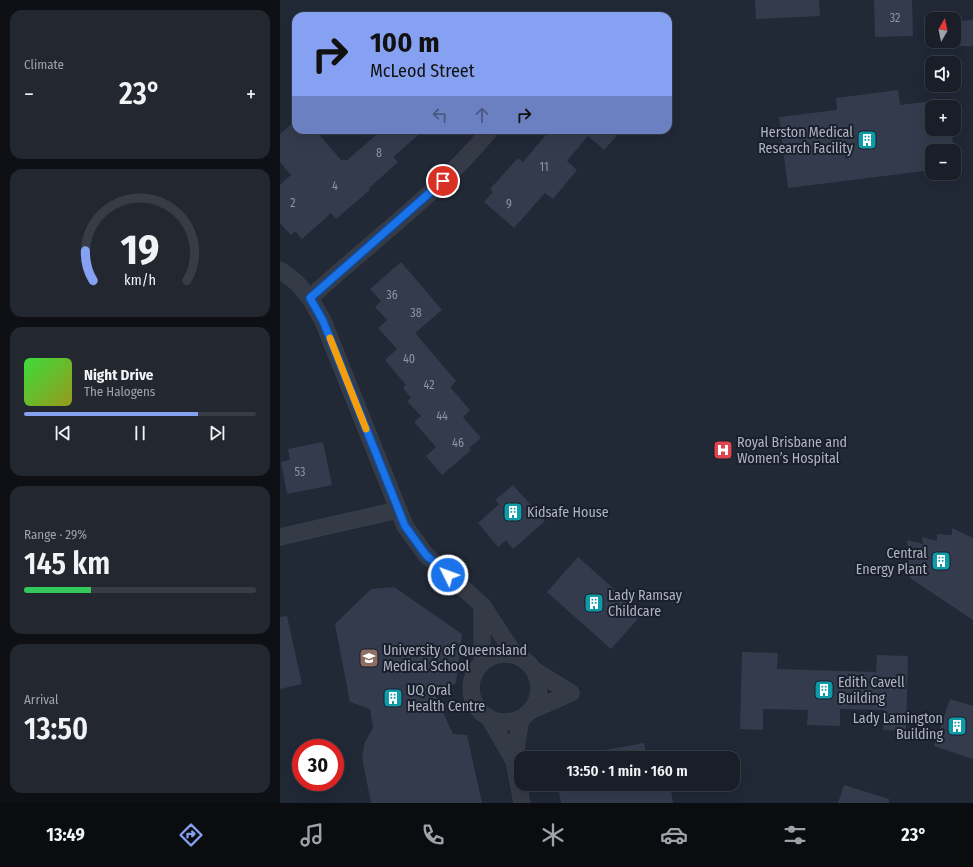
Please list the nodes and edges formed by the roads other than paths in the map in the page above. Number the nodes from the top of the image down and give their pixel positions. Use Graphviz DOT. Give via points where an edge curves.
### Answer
graph roads {
  1 [pos="487,134"];
  2 [pos="280,270"];
  3 [pos="310,298"];
  4 [pos="398,510"];
  5 [pos="280,537"];
  6 [pos="482,605"];
  7 [pos="515,656"];
  8 [pos="482,662"];
  9 [pos="534,670"];
  10 [pos="526,714"];
  11 [pos="490,719"];
  12 [pos="517,751"];
  13 [pos="514,761"];
  14 [pos="520,791"];
  15 [pos="522,803"];
  1 -- 3 [label="street" via="443,181"];
  2 -- 3 [label="street" via="296,282"];
  3 -- 4 [label="street" via="323,321"];
  4 -- 5 [label="street"];
  4 -- 6 [label="street" via="405,526 426,555"];
  6 -- 7 [label="street"];
  6 -- 8 [label="street"];
  7 -- 8 [label="street" via="493,656"];
  7 -- 9 [label="street" via="526,661"];
  8 -- 11 [label="street" via="471,681 470,693 474,704"];
  9 -- 10 [label="street" via="539,692 536,702"];
  9 -- 10 [label="street" via="571,693"];
  10 -- 11 [label="street" via="511,722"];
  10 -- 12 [label="street"];
  11 -- 13 [label="street"];
  14 -- 15 [label="street"];
}
